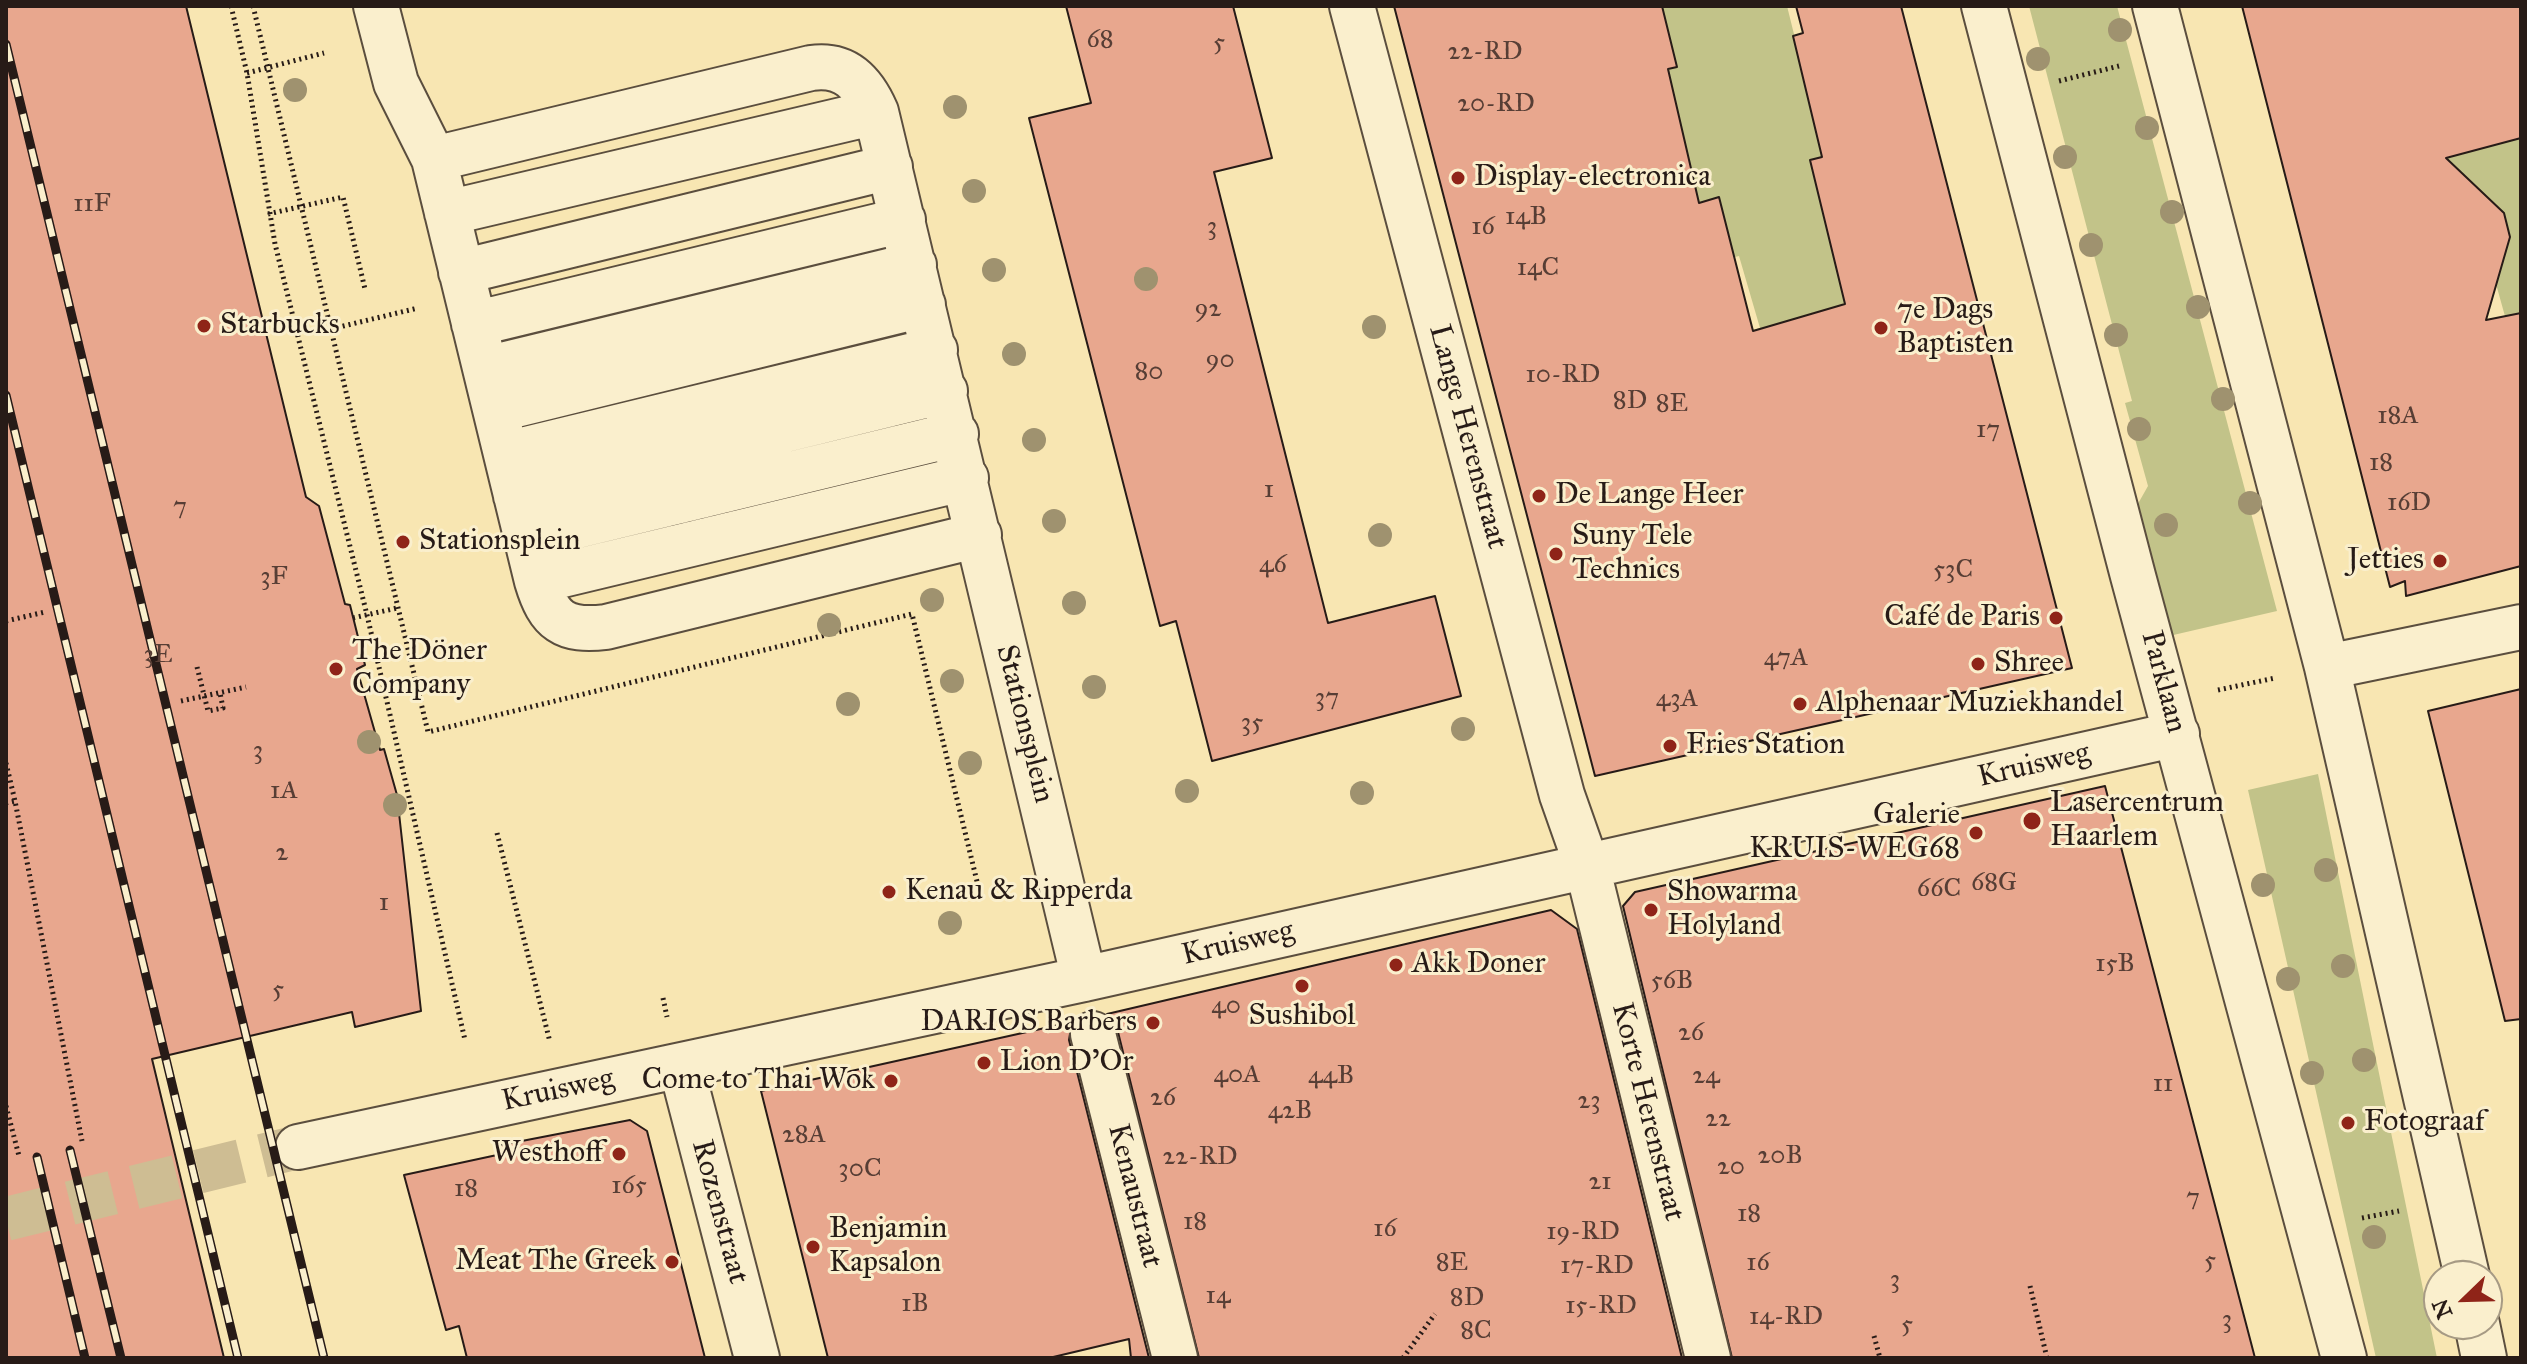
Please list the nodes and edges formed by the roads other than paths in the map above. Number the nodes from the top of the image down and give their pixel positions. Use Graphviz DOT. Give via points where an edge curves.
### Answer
graph roads {
  1 [pos="376,6"];
  2 [pos="1352,6"];
  3 [pos="1984,6"];
  4 [pos="2155,6"];
  5 [pos="876,112"];
  6 [pos="434,159"];
  7 [pos="890,167"];
  8 [pos="447,213"];
  9 [pos="903,220"];
  10 [pos="461,272"];
  11 [pos="918,285"];
  12 [pos="474,324"];
  13 [pos="486,369"];
  14 [pos="940,370"];
  15 [pos="496,410"];
  16 [pos="956,434"];
  17 [pos="506,454"];
  18 [pos="966,478"];
  19 [pos="516,496"];
  20 [pos="979,535"];
  21 [pos="527,538"];
  22 [pos="537,581"];
  23 [pos="2521,627"];
  24 [pos="2327,667"];
  25 [pos="2172,717"];
  26 [pos="1587,866"];
  27 [pos="1084,979"];
  28 [pos="1093,1034"];
  29 [pos="681,1066"];
  30 [pos="298,1147"];
  31 [pos="2463,1260"];
  32 [pos="1165,1356"];
  33 [pos="757,1358"];
  34 [pos="1708,1358"];
  35 [pos="2344,1358"];
  1 -- 6 [label="street" via="396,83"];
  2 -- 26 [label="street, Lange Herenstraat" via="1572,831"];
  3 -- 25 [label="street, Parklaan"];
  4 -- 24 [label="street"];
  5 -- 6 [label="street, Stationsplein" via="857,82 843,69 829,66"];
  5 -- 7 [label="street, Stationsplein"];
  5 -- 8 [label="street"];
  6 -- 8 [label="street"];
  7 -- 9 [label="street, Stationsplein"];
  7 -- 10 [label="street"];
  8 -- 10 [label="street"];
  9 -- 11 [label="street, Stationsplein"];
  9 -- 12 [label="street"];
  10 -- 12 [label="street"];
  11 -- 13 [label="street"];
  11 -- 14 [label="street, Stationsplein"];
  11 -- 15 [label="street"];
  12 -- 13 [label="street"];
  13 -- 15 [label="street"];
  14 -- 16 [label="street, Stationsplein"];
  14 -- 17 [label="street"];
  14 -- 19 [label="street"];
  15 -- 17 [label="street"];
  16 -- 18 [label="street, Stationsplein"];
  16 -- 21 [label="street"];
  17 -- 19 [label="street"];
  18 -- 20 [label="street, Stationsplein"];
  18 -- 22 [label="street"];
  19 -- 21 [label="street"];
  20 -- 22 [label="street" via="587,630 554,616 543,603"];
  20 -- 27 [label="street, Stationsplein"];
  21 -- 22 [label="street"];
  23 -- 24 [label="street"];
  24 -- 31 [label="street"];
  25 -- 26 [label="street, Kruisweg"];
  25 -- 35 [label="street, Parklaan"];
  26 -- 27 [label="street, Kruisweg"];
  26 -- 34 [label="street, Korte Herenstraat"];
  27 -- 29 [label="street, Kruisweg"];
  28 -- 32 [label="street, Kenaustraat"];
  29 -- 30 [label="street, Kruisweg"];
  29 -- 33 [label="street, Rozenstraat"];
}
